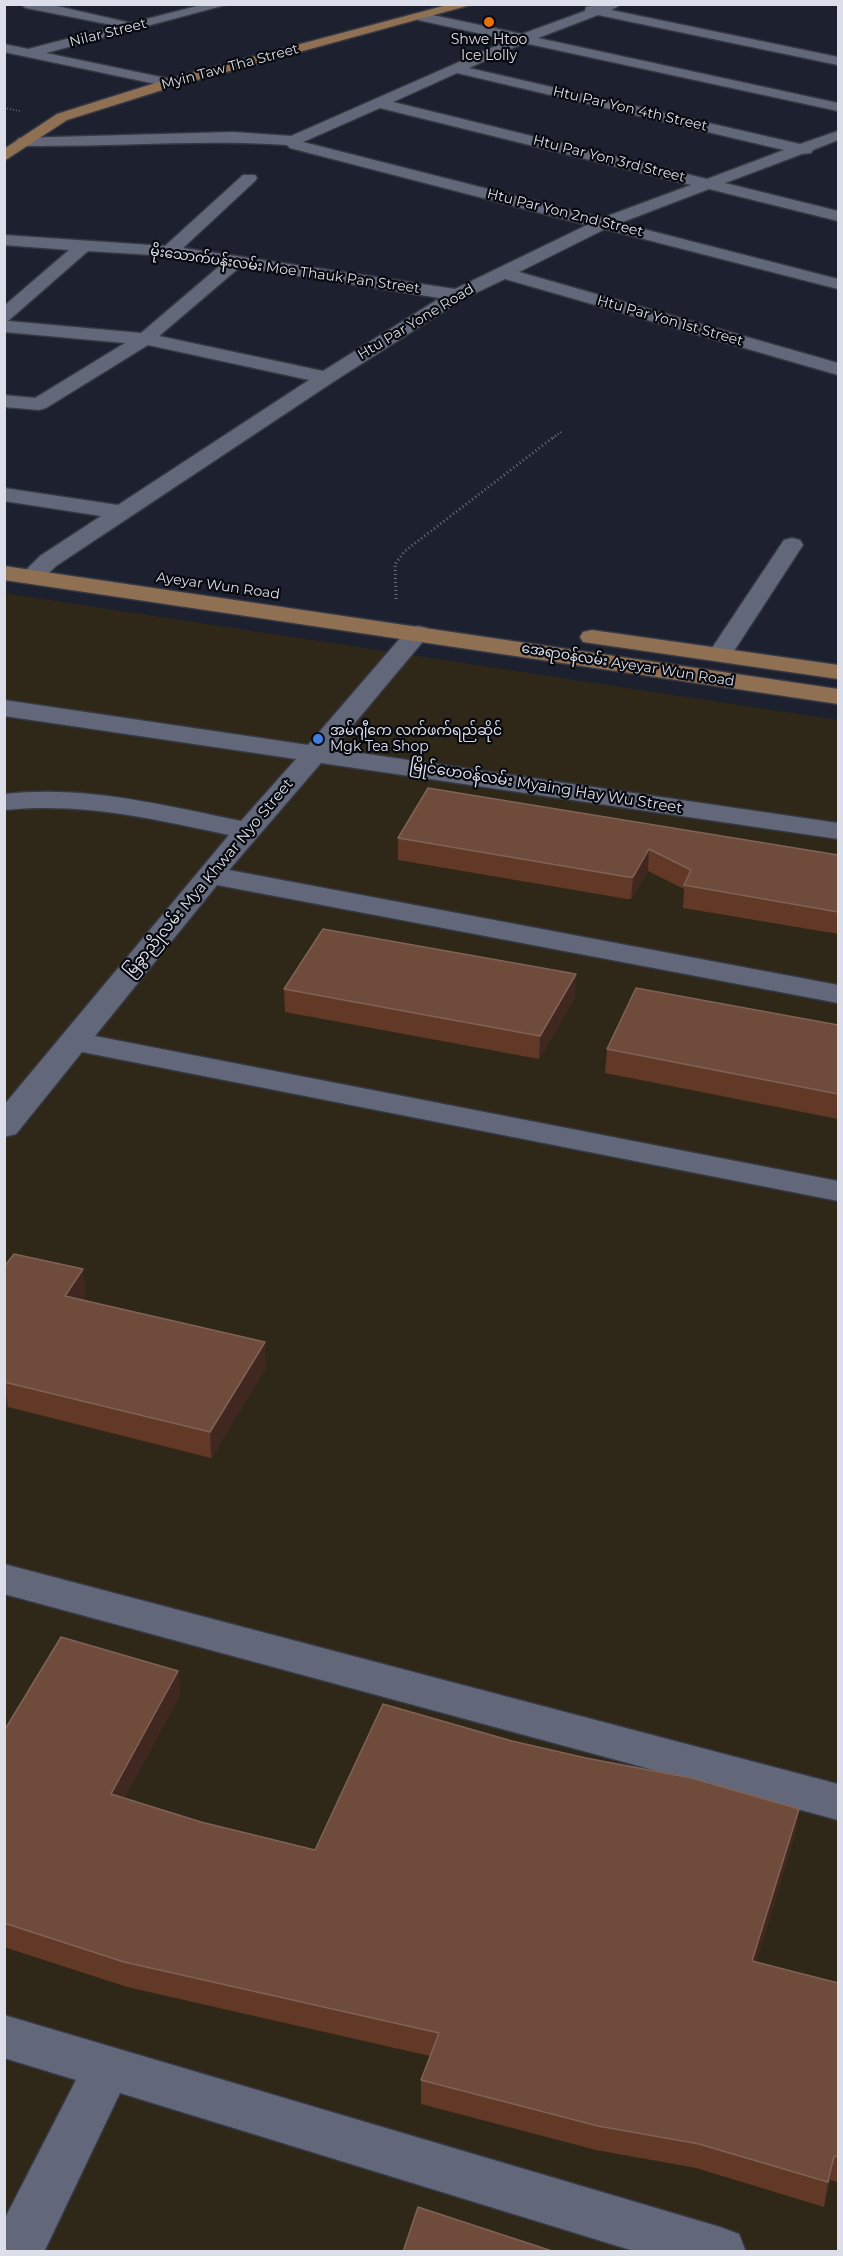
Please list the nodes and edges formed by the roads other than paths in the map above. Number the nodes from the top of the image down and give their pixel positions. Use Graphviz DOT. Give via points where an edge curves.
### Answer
graph roads {
  1 [pos="26,4"];
  2 [pos="61,4"];
  3 [pos="223,4"];
  4 [pos="468,4"];
  5 [pos="616,4"];
  6 [pos="572,7"];
  7 [pos="46,8"];
  8 [pos="593,11"];
  9 [pos="423,17"];
  10 [pos="136,26"];
  11 [pos="522,39"];
  12 [pos="4,48"];
  13 [pos="28,53"];
  14 [pos="838,62"];
  15 [pos="457,69"];
  16 [pos="170,83"];
  17 [pos="380,103"];
  18 [pos="838,107"];
  19 [pos="838,135"];
  20 [pos="24,141"];
  21 [pos="294,141"];
  22 [pos="802,149"];
  23 [pos="4,156"];
  24 [pos="829,156"];
  25 [pos="249,178"];
  26 [pos="710,184"];
  27 [pos="838,216"];
  28 [pos="605,223"];
  29 [pos="4,240"];
  30 [pos="83,246"];
  31 [pos="169,252"];
  32 [pos="237,261"];
  33 [pos="501,272"];
  34 [pos="838,284"];
  35 [pos="457,295"];
  36 [pos="4,316"];
  37 [pos="4,326"];
  38 [pos="145,339"];
  39 [pos="838,369"];
  40 [pos="326,378"];
  41 [pos="4,401"];
  42 [pos="4,494"];
  43 [pos="124,513"];
  44 [pos="792,545"];
  45 [pos="4,555"];
  46 [pos="40,569"];
  47 [pos="4,573"];
  48 [pos="425,624"];
  49 [pos="720,654"];
  50 [pos="838,672"];
  51 [pos="838,697"];
  52 [pos="4,708"];
  53 [pos="315,752"];
  54 [pos="4,802"];
  55 [pos="247,831"];
  56 [pos="838,831"];
  57 [pos="210,875"];
  58 [pos="838,994"];
  59 [pos="74,1041"];
  60 [pos="4,1127"];
  61 [pos="838,1191"];
  62 [pos="4,1579"];
  63 [pos="838,1802"];
  64 [pos="4,2036"];
  65 [pos="108,2067"];
  66 [pos="16,2252"];
  67 [pos="720,2252"];
  1 -- 7 [label="street"];
  2 -- 7 [label="street"];
  3 -- 10 [label="street, Nilar Street"];
  4 -- 9 [label="main road, Myin Taw Tha Street"];
  5 -- 8 [label="street"];
  6 -- 8 [label="street"];
  7 -- 10 [label="street"];
  8 -- 11 [label="street"];
  8 -- 14 [label="street"];
  9 -- 11 [label="street"];
  9 -- 16 [label="main road, Myin Taw Tha Street"];
  10 -- 13 [label="street, Nilar Street"];
  11 -- 15 [label="street"];
  11 -- 18 [label="street"];
  12 -- 13 [label="street"];
  13 -- 16 [label="street"];
  15 -- 17 [label="street"];
  15 -- 22 [label="street, Htu Par Yon 4th Street"];
  16 -- 20 [label="main road, Myin Taw Tha Street" via="62,117"];
  17 -- 21 [label="street"];
  17 -- 26 [label="street, Htu Par Yon 3rd Street"];
  19 -- 22 [label="street, Htu Par Yone Road"];
  20 -- 21 [label="street" via="233,137"];
  20 -- 23 [label="main road, Myin Taw Tha Street"];
  21 -- 28 [label="street, Htu Par Yon 2nd Street" via="294,145"];
  22 -- 24 [label="street, Htu Par Yon 4th Street"];
  22 -- 26 [label="street, Htu Par Yone Road"];
  25 -- 31 [label="street"];
  26 -- 27 [label="street, Htu Par Yon 3rd Street"];
  26 -- 28 [label="street, Htu Par Yone Road"];
  28 -- 33 [label="street, Htu Par Yone Road"];
  28 -- 34 [label="street, Htu Par Yon 2nd Street"];
  29 -- 30 [label="street, မိုးသောက်ပန်းလမ်း Moe Thauk Pan Street"];
  30 -- 31 [label="street, မိုးသောက်ပန်းလမ်း Moe Thauk Pan Street"];
  30 -- 36 [label="street"];
  31 -- 32 [label="street, မိုးသောက်ပန်းလမ်း Moe Thauk Pan Street"];
  32 -- 35 [label="street, မိုးသောက်ပန်းလမ်း Moe Thauk Pan Street"];
  32 -- 38 [label="street"];
  33 -- 35 [label="street, Htu Par Yone Road"];
  33 -- 39 [label="street, Htu Par Yon 1st Street"];
  35 -- 40 [label="street, Htu Par Yone Road"];
  37 -- 38 [label="street"];
  38 -- 40 [label="street"];
  38 -- 41 [label="street" via="39,404"];
  40 -- 43 [label="street, Htu Par Yone Road"];
  42 -- 43 [label="street"];
  43 -- 46 [label="street, Htu Par Yone Road"];
  44 -- 49 [label="street"];
  45 -- 46 [label="main road, Ayeyar Wun Road"];
  46 -- 47 [label="main road, Ayeyar Wun Road"];
  46 -- 48 [label="main road, Ayeyar Wun Road"];
  46 -- 48 [label="main road, Ayeyar Wun Road" via="397,611"];
  48 -- 49 [label="main road, အေရာဝန်လမ်း Ayeyar Wun Road"];
  48 -- 51 [label="main road, အေရာဝန်လမ်း Ayeyar Wun Road"];
  48 -- 53 [label="street, မြခွာညိုလမ်း Mya Khwar Nyo Street"];
  49 -- 50 [label="main road, အေရာဝန်လမ်း Ayeyar Wun Road"];
  52 -- 53 [label="street, မြိုင်ဟေဝန်လမ်း Myaing Hay Wu Street"];
  53 -- 55 [label="street, မြခွာညိုလမ်း Mya Khwar Nyo Street"];
  53 -- 56 [label="street, မြိုင်ဟေဝန်လမ်း Myaing Hay Wu Street"];
  54 -- 55 [label="street" via="32,797 87,799"];
  55 -- 57 [label="street, မြခွာညိုလမ်း Mya Khwar Nyo Street"];
  57 -- 58 [label="street"];
  57 -- 59 [label="street, မြခွာညိုလမ်း Mya Khwar Nyo Street"];
  59 -- 60 [label="street, မြခွာညိုလမ်း Mya Khwar Nyo Street"];
  59 -- 61 [label="street"];
  62 -- 63 [label="street"];
  64 -- 65 [label="street"];
  65 -- 66 [label="street"];
  65 -- 67 [label="street"];
}
